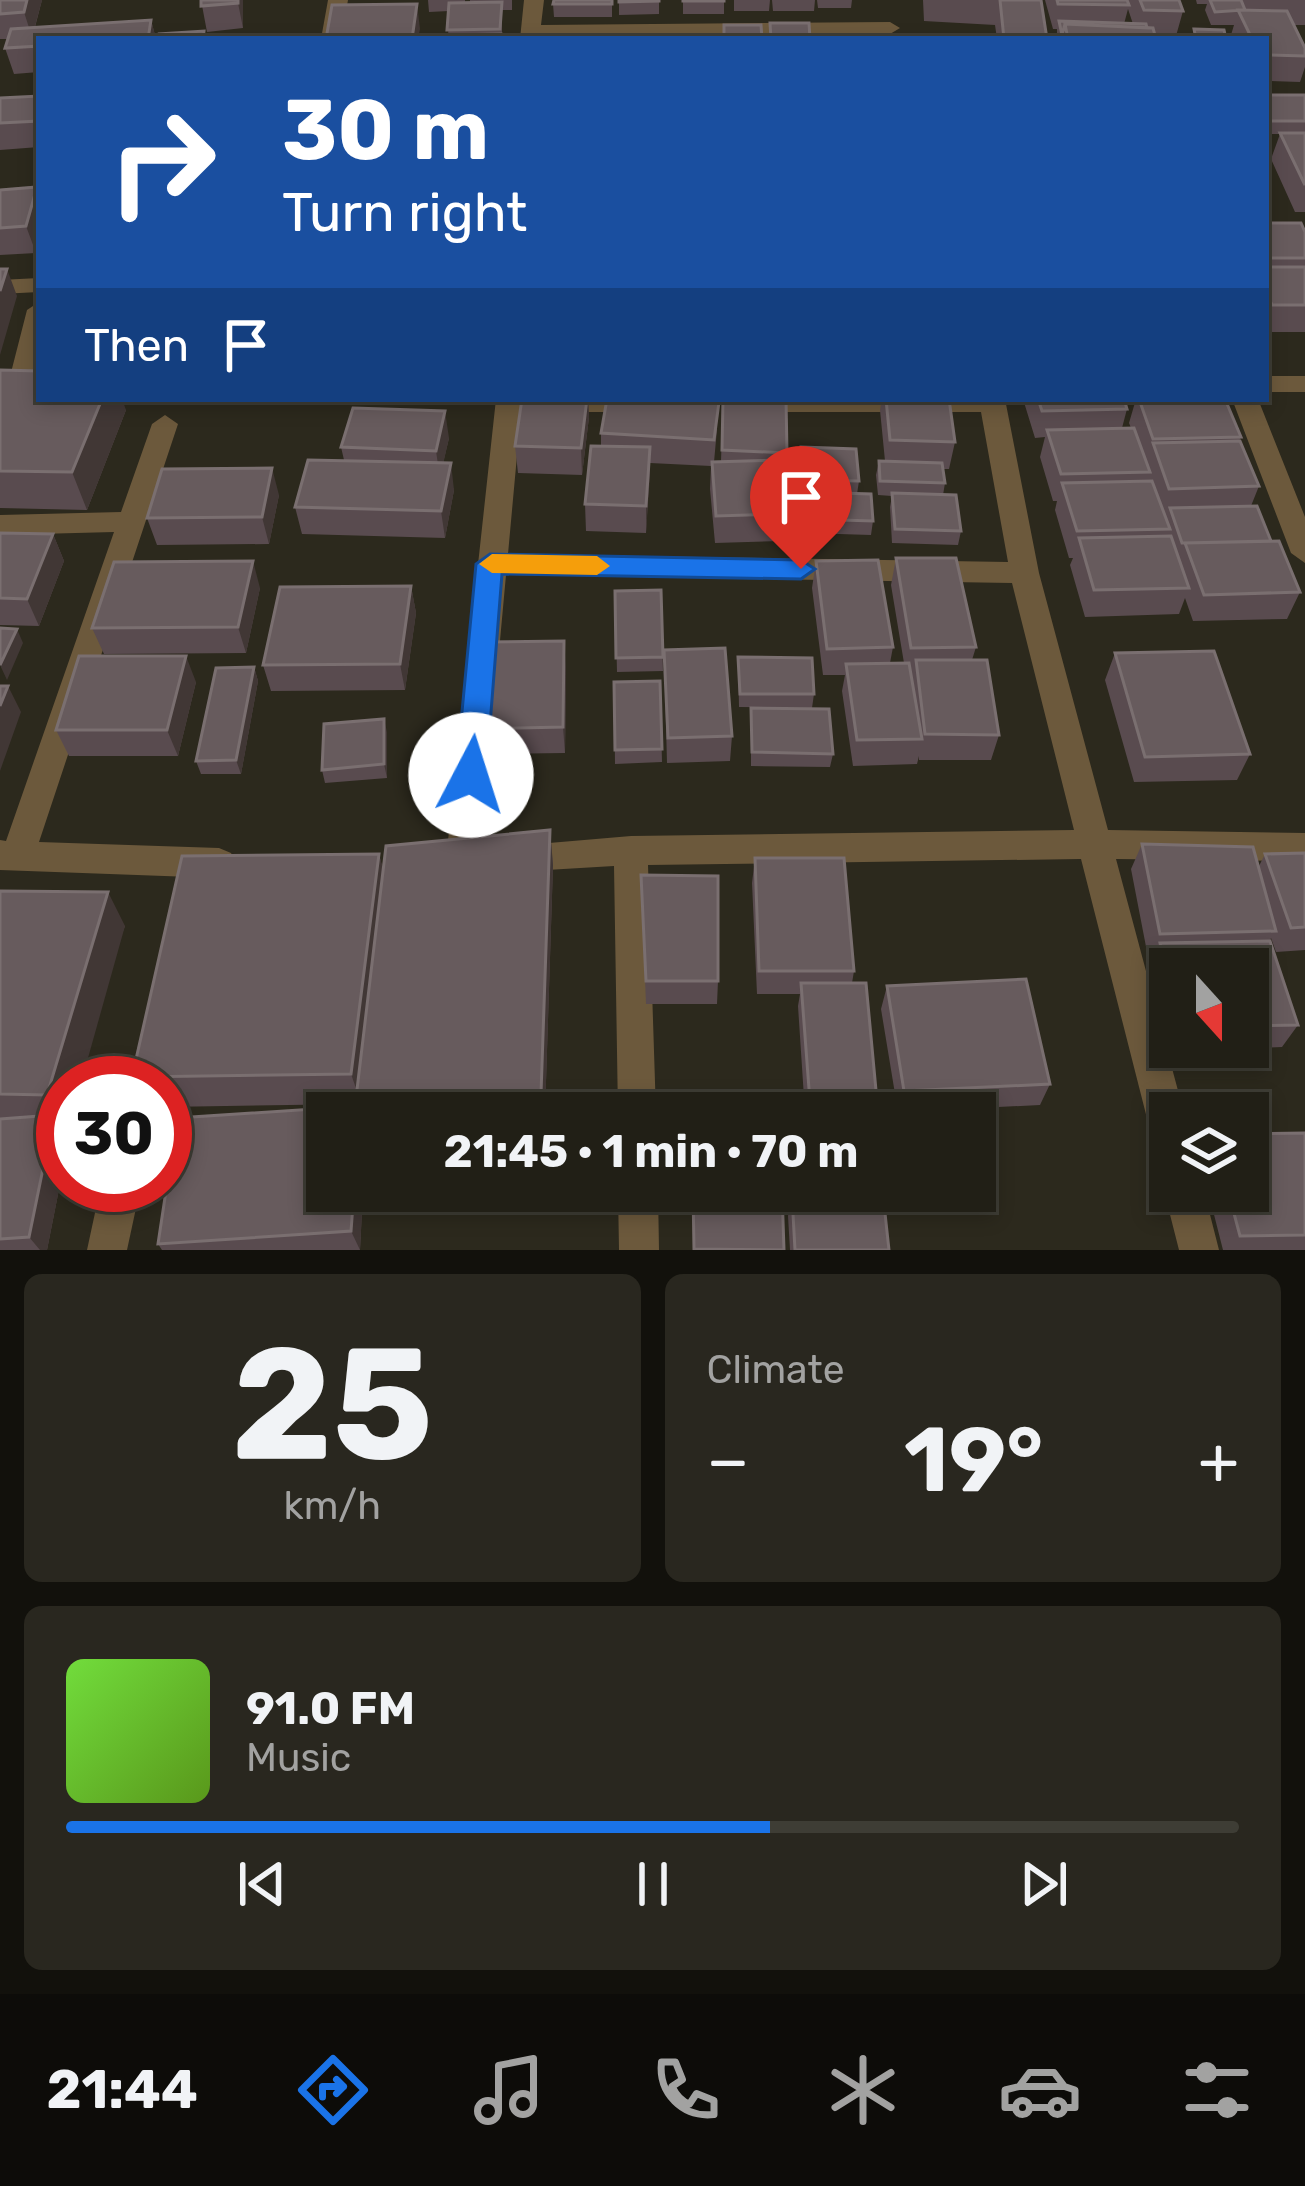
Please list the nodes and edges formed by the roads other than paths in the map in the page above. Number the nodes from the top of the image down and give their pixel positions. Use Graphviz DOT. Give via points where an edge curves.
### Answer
graph roads {
  1 [pos="338,0"];
  2 [pos="534,0"];
  3 [pos="878,0"];
  4 [pos="891,33"];
  5 [pos="530,35"];
  6 [pos="332,36"];
  7 [pos="36,285"];
  8 [pos="0,287"];
  9 [pos="36,322"];
  10 [pos="1269,384"];
  11 [pos="1305,384"];
  12 [pos="18,396"];
  13 [pos="509,402"];
  14 [pos="590,402"];
  15 [pos="854,402"];
  16 [pos="993,402"];
  17 [pos="1246,402"];
  18 [pos="670,403"];
  19 [pos="716,403"];
  20 [pos="165,424"];
  21 [pos="131,522"];
  22 [pos="0,525"];
  23 [pos="1305,553"];
  24 [pos="490,564"];
  25 [pos="1024,573"];
  26 [pos="1097,844"];
  27 [pos="1305,847"];
  28 [pos="631,850"];
  29 [pos="9,855"];
  30 [pos="255,862"];
  31 [pos="186,864"];
  32 [pos="177,908"];
  33 [pos="637,1092"];
  34 [pos="1159,1092"];
  35 [pos="115,1212"];
  36 [pos="638,1212"];
  37 [pos="1189,1212"];
  38 [pos="107,1250"];
  39 [pos="639,1250"];
  40 [pos="1199,1250"];
  1 -- 6 [label="street"];
  2 -- 5 [label="street"];
  3 -- 4 [label="street"];
  4 -- 5 [label="street"];
  7 -- 8 [label="street"];
  9 -- 12 [label="street"];
  10 -- 11 [label="street"];
  13 -- 24 [label="street"];
  14 -- 18 [label="street"];
  15 -- 19 [label="street"];
  16 -- 25 [label="street"];
  17 -- 23 [label="street"];
  20 -- 21 [label="street"];
  21 -- 22 [label="street"];
  21 -- 29 [label="street"];
  24 -- 25 [label="street"];
  24 -- 28 [label="street" via="451,859"];
  25 -- 26 [label="street"];
  26 -- 27 [label="street"];
  26 -- 28 [label="street"];
  26 -- 34 [label="street"];
  28 -- 33 [label="street"];
  29 -- 31 [label="street"];
  30 -- 31 [label="street"];
  31 -- 32 [label="street"];
  35 -- 38 [label="street"];
  36 -- 39 [label="street"];
  37 -- 40 [label="street"];
}
